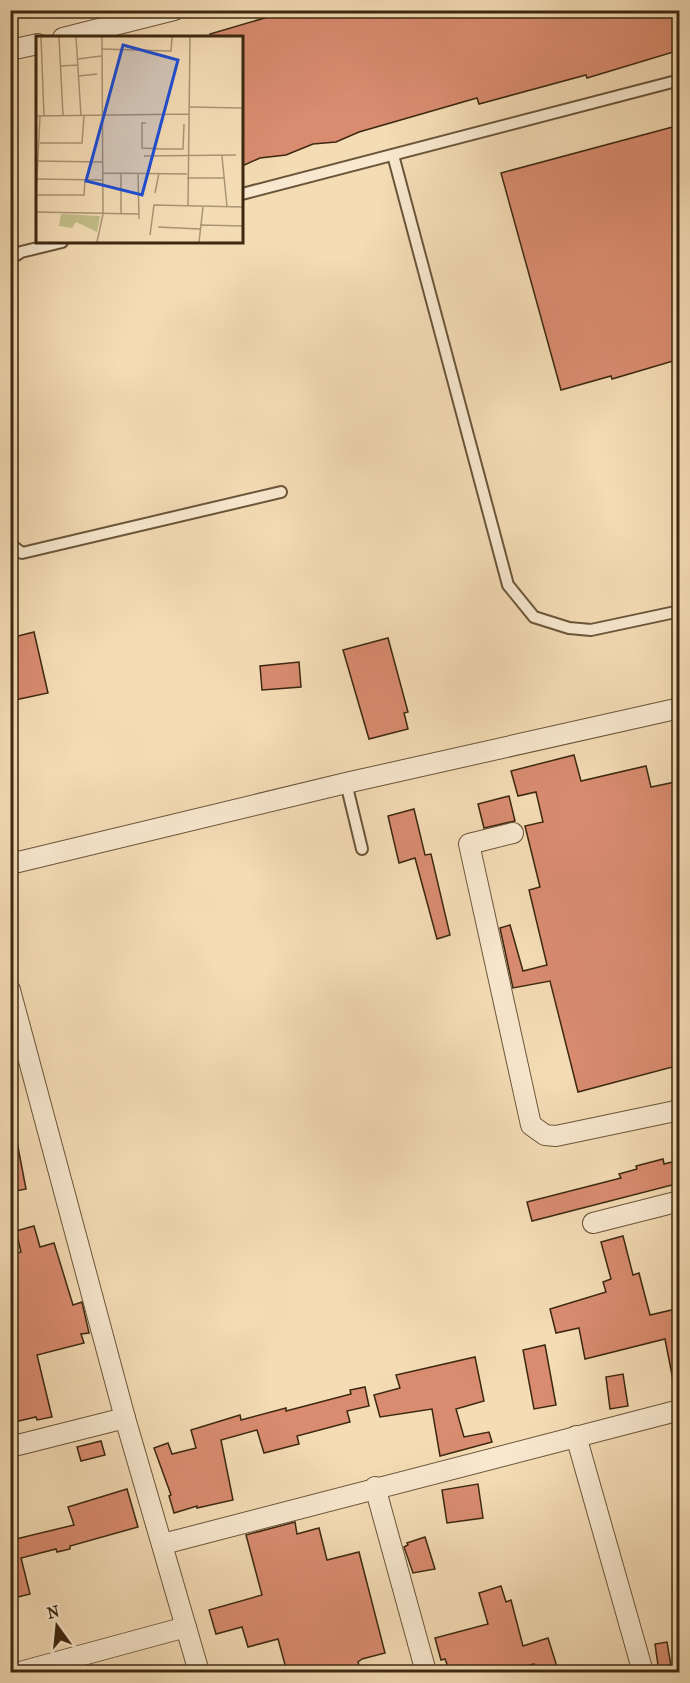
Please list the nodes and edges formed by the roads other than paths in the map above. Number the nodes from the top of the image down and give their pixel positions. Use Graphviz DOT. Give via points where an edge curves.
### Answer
graph roads {
  1 [pos="174,10"];
  2 [pos="71,36"];
  3 [pos="36,44"];
  4 [pos="10,50"];
  5 [pos="680,80"];
  6 [pos="393,155"];
  7 [pos="243,194"];
  8 [pos="58,243"];
  9 [pos="10,259"];
  10 [pos="281,492"];
  11 [pos="10,544"];
  12 [pos="680,611"];
  13 [pos="680,708"];
  14 [pos="346,783"];
  15 [pos="513,833"];
  16 [pos="362,849"];
  17 [pos="10,864"];
  18 [pos="10,990"];
  19 [pos="680,1110"];
  20 [pos="680,1201"];
  21 [pos="593,1223"];
  22 [pos="680,1410"];
  23 [pos="125,1418"];
  24 [pos="576,1436"];
  25 [pos="10,1447"];
  26 [pos="375,1487"];
  27 [pos="163,1544"];
  28 [pos="186,1627"];
  29 [pos="20,1672"];
  30 [pos="199,1672"];
  31 [pos="426,1672"];
  32 [pos="643,1672"];
  1 -- 2 [label="street"];
  3 -- 4 [label="street"];
  5 -- 6 [label="lane"];
  6 -- 7 [label="lane"];
  6 -- 12 [label="lane" via="508,585 534,617 568,627 591,630"];
  8 -- 9 [label="lane" via="21,252"];
  10 -- 11 [label="lane" via="22,553"];
  13 -- 14 [label="street"];
  14 -- 16 [label="lane"];
  14 -- 17 [label="street"];
  15 -- 19 [label="street" via="469,844 531,1125 545,1135 556,1136"];
  18 -- 23 [label="street"];
  20 -- 21 [label="street"];
  22 -- 24 [label="street"];
  23 -- 25 [label="street"];
  23 -- 27 [label="street"];
  24 -- 26 [label="street"];
  24 -- 32 [label="street"];
  26 -- 27 [label="street"];
  26 -- 31 [label="street"];
  27 -- 28 [label="street"];
  28 -- 29 [label="street"];
  28 -- 30 [label="street"];
}
